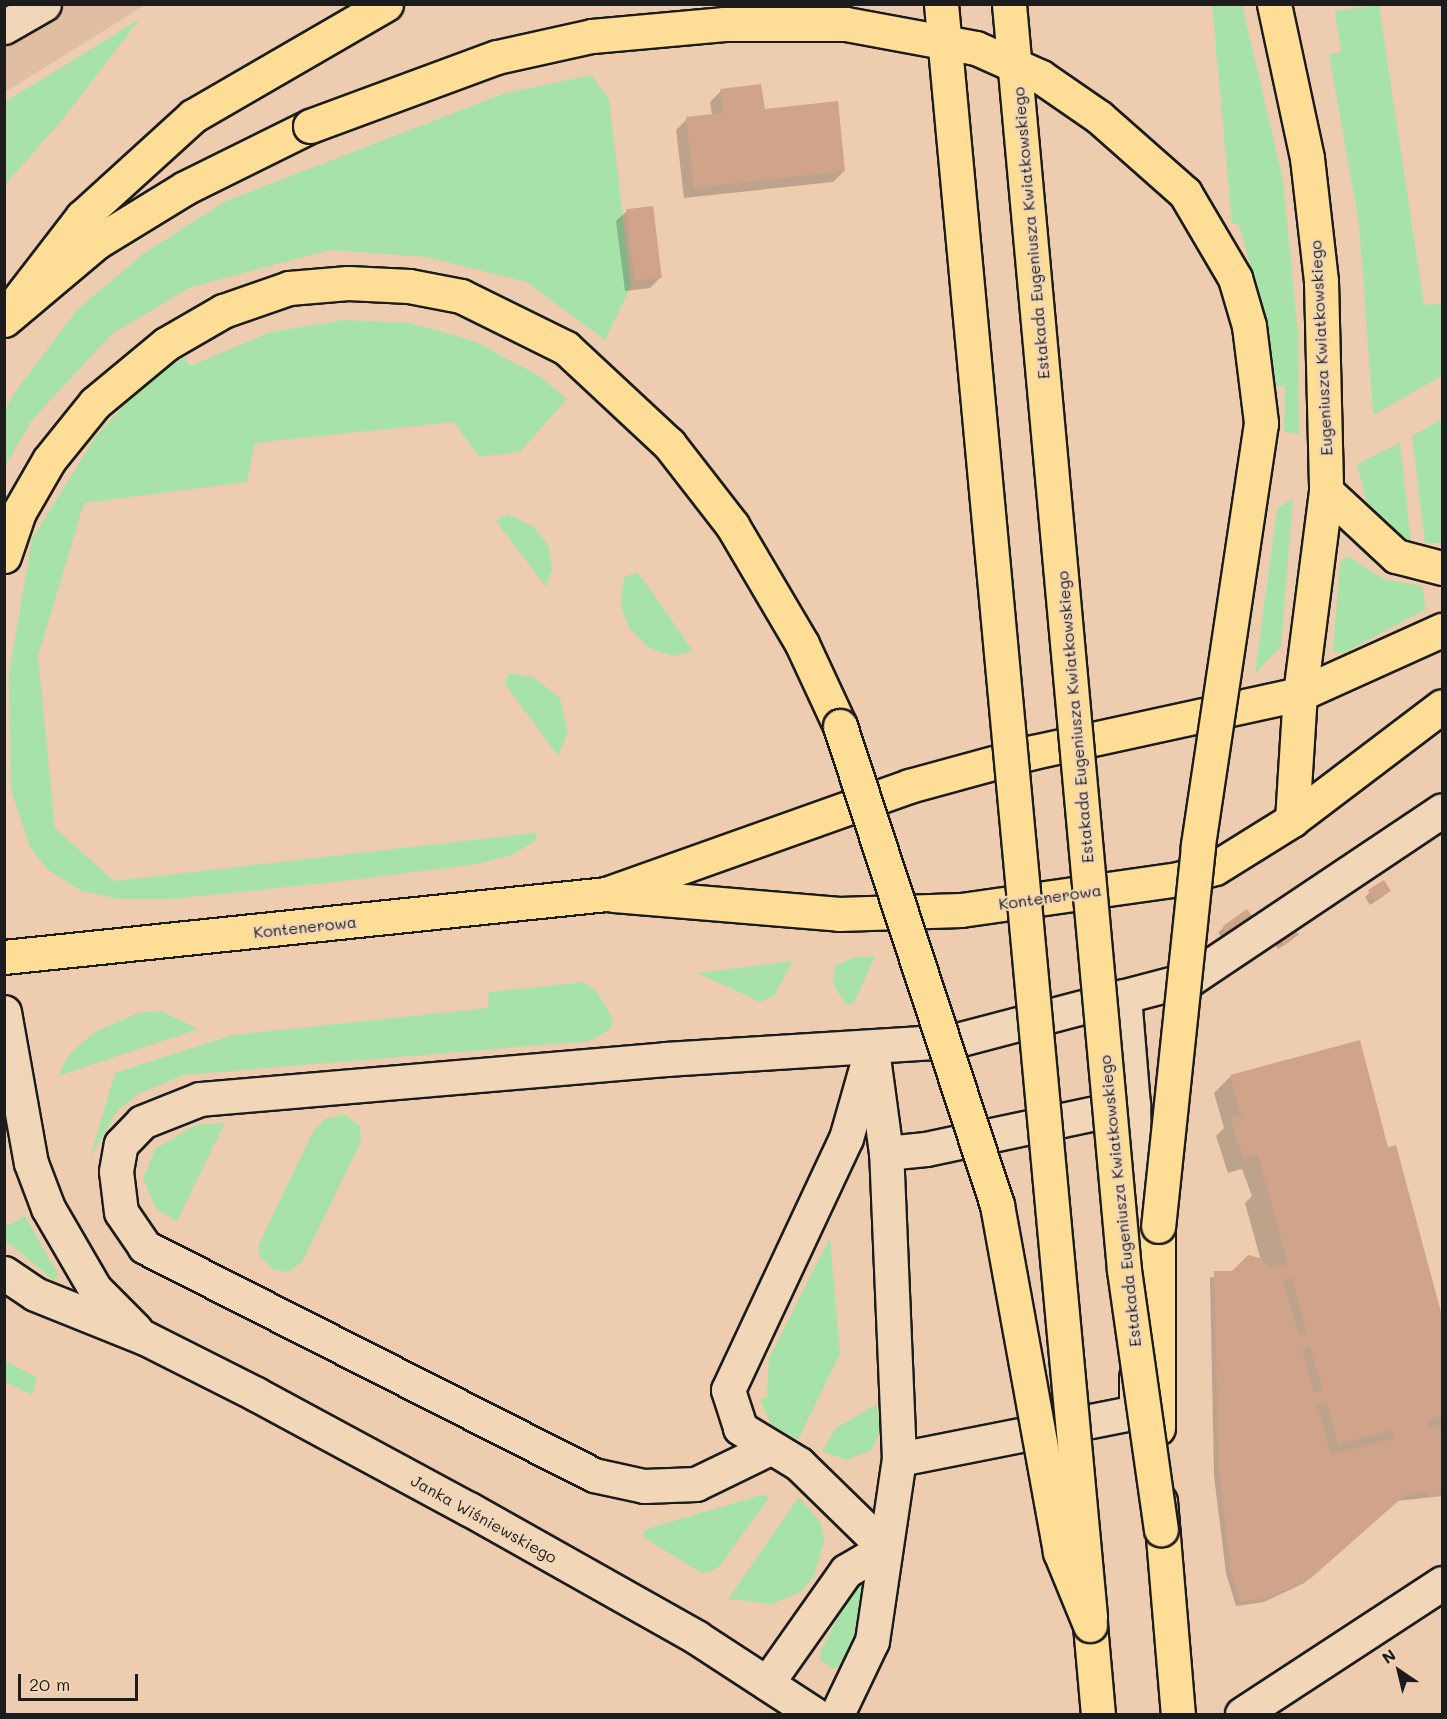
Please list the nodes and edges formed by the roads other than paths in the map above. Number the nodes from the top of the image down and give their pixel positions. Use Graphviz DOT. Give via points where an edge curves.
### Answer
graph roads {
  1 [pos="44,4"];
  2 [pos="386,4"];
  3 [pos="941,4"];
  4 [pos="1009,4"];
  5 [pos="1277,17"];
  6 [pos="4,27"];
  7 [pos="7,316"];
  8 [pos="1326,491"];
  9 [pos="4,556"];
  10 [pos="1443,568"];
  11 [pos="1443,630"];
  12 [pos="1300,694"];
  13 [pos="1443,706"];
  14 [pos="1443,810"];
  15 [pos="1292,820"];
  16 [pos="606,894"];
  17 [pos="4,957"];
  18 [pos="1124,996"];
  19 [pos="4,1012"];
  20 [pos="872,1048"];
  21 [pos="1133,1105"];
  22 [pos="886,1153"];
  23 [pos="4,1273"];
  24 [pos="145,1338"];
  25 [pos="768,1449"];
  26 [pos="899,1459"];
  27 [pos="1161,1529"];
  28 [pos="885,1548"];
  29 [pos="1443,1583"];
  30 [pos="1090,1625"];
  31 [pos="767,1683"];
  32 [pos="814,1714"];
  33 [pos="837,1714"];
  34 [pos="1098,1714"];
  35 [pos="1178,1714"];
  36 [pos="1242,1714"];
  1 -- 6 [label="street"];
  2 -- 7 [label="main road" via="193,116 138,160 82,217"];
  3 -- 30 [label="main road, bridge"];
  4 -- 27 [label="main road, Estakada Eugeniusza Kwiatkowskiego, bridge" via="1124,1270"];
  5 -- 8 [label="main road, Eugeniusza Kwiatkowskiego" via="1307,158 1321,281"];
  7 -- 27 [label="main road, bridge" via="117,230 185,188 310,126 497,57 592,36 724,24 846,24 909,32 987,52 1041,77 1099,117 1185,193 1221,247 1249,326 1261,423 1198,847 1158,1226"];
  8 -- 10 [label="main road" via="1396,556"];
  8 -- 12 [label="main road, Eugeniusza Kwiatkowskiego"];
  9 -- 30 [label="main road, bridge" via="20,512 49,460 95,403 166,344 223,311 289,288 409,286 461,296 508,315 566,348 615,390 669,444 738,535 802,644 840,726 895,881 998,1205 1060,1552"];
  11 -- 12 [label="main road, Kontenerowa"];
  12 -- 15 [label="main road, Eugeniusza Kwiatkowskiego"];
  12 -- 16 [label="main road, Kontenerowa" via="1033,752 909,786"];
  13 -- 15 [label="main road, Kontenerowa"];
  14 -- 18 [label="street" via="1190,979"];
  15 -- 16 [label="main road, Kontenerowa" via="1215,868 1178,879 961,910 839,914"];
  16 -- 17 [label="main road, Kontenerowa"];
  18 -- 20 [label="street" via="953,1041"];
  18 -- 21 [label="street"];
  19 -- 24 [label="street, Janka Wiśniewskiego" via="31,1163 48,1208 95,1289"];
  20 -- 22 [label="street"];
  20 -- 25 [label="street" via="846,1138 729,1390 740,1428"];
  20 -- 25 [label="street" via="666,1059 200,1099 142,1122 121,1144 116,1171 121,1212 145,1247 594,1475 644,1486 696,1484"];
  21 -- 22 [label="street" via="926,1149"];
  21 -- 26 [label="street" via="1136,1412"];
  22 -- 26 [label="street"];
  23 -- 24 [label="street, Janka Wiśniewskiego" via="35,1294"];
  24 -- 31 [label="street, Janka Wiśniewskiego" via="479,1515"];
  25 -- 28 [label="street" via="799,1464"];
  26 -- 28 [label="street"];
  27 -- 35 [label="main road, Estakada Eugeniusza Kwiatkowskiego"];
  28 -- 31 [label="street" via="846,1571"];
  28 -- 33 [label="street" via="872,1641"];
  29 -- 36 [label="street"];
  30 -- 34 [label="main road"];
  31 -- 32 [label="street, Janka Wiśniewskiego"];
}
